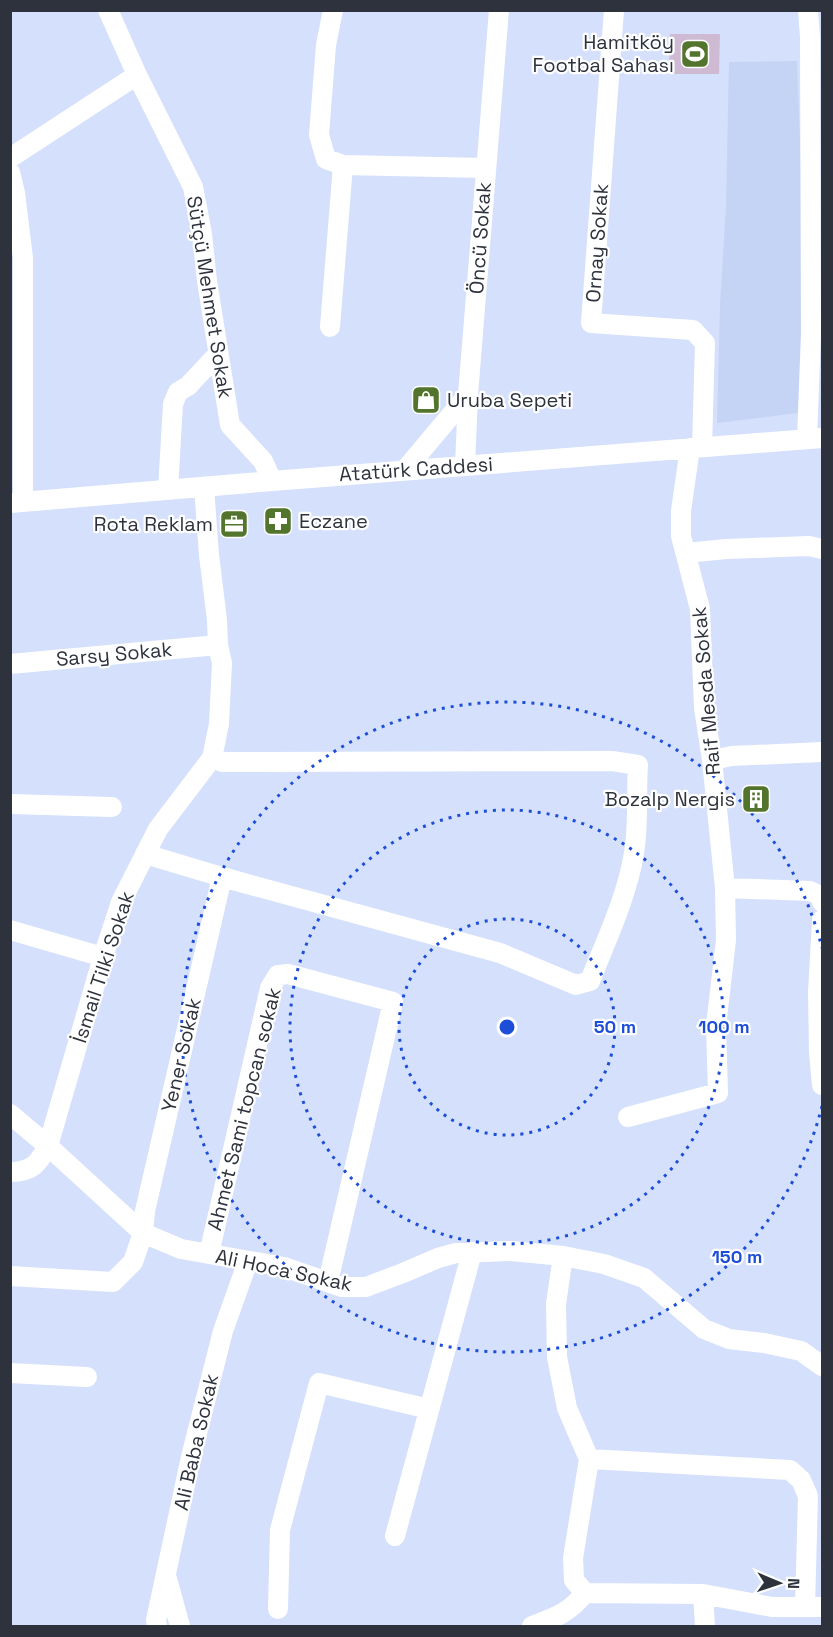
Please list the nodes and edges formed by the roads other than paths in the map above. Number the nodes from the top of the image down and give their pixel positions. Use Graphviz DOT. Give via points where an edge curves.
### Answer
graph roads {
  1 [pos="108,10"];
  2 [pos="333,10"];
  3 [pos="499,10"];
  4 [pos="614,10"];
  5 [pos="808,10"];
  6 [pos="137,75"];
  7 [pos="10,158"];
  8 [pos="343,165"];
  9 [pos="485,168"];
  10 [pos="10,172"];
  11 [pos="330,327"];
  12 [pos="218,354"];
  13 [pos="468,394"];
  14 [pos="815,439"];
  15 [pos="696,448"];
  16 [pos="465,466"];
  17 [pos="405,470"];
  18 [pos="272,481"];
  19 [pos="204,486"];
  20 [pos="168,490"];
  21 [pos="17,503"];
  22 [pos="822,549"];
  23 [pos="686,553"];
  24 [pos="218,645"];
  25 [pos="10,664"];
  26 [pos="822,752"];
  27 [pos="212,758"];
  28 [pos="712,760"];
  29 [pos="10,804"];
  30 [pos="112,807"];
  31 [pos="145,854"];
  32 [pos="222,877"];
  33 [pos="725,888"];
  34 [pos="822,899"];
  35 [pos="822,920"];
  36 [pos="10,930"];
  37 [pos="103,957"];
  38 [pos="822,1084"];
  39 [pos="10,1114"];
  40 [pos="628,1117"];
  41 [pos="48,1146"];
  42 [pos="10,1172"];
  43 [pos="142,1233"];
  44 [pos="472,1252"];
  45 [pos="208,1254"];
  46 [pos="563,1256"];
  47 [pos="248,1261"];
  48 [pos="10,1276"];
  49 [pos="328,1282"];
  50 [pos="822,1366"];
  51 [pos="10,1373"];
  52 [pos="87,1377"];
  53 [pos="429,1409"];
  54 [pos="589,1459"];
  55 [pos="395,1536"];
  56 [pos="166,1574"];
  57 [pos="585,1593"];
  58 [pos="703,1594"];
  59 [pos="814,1607"];
  60 [pos="278,1609"];
  61 [pos="157,1626"];
  62 [pos="180,1626"];
  63 [pos="532,1626"];
  64 [pos="705,1626"];
  1 -- 6 [label="street, Sütçü Mehmet Sokak"];
  2 -- 8 [label="street" via="326,45 319,135 326,159"];
  3 -- 9 [label="street, Öncü Sokak"];
  4 -- 15 [label="street, Ornay Sokak" via="591,323 693,330 705,343"];
  5 -- 14 [label="street"];
  6 -- 7 [label="street"];
  6 -- 12 [label="street, Sütçü Mehmet Sokak" via="193,188"];
  8 -- 9 [label="street"];
  8 -- 11 [label="street"];
  9 -- 13 [label="street, Öncü Sokak"];
  10 -- 21 [label="street" via="23,258"];
  12 -- 18 [label="street, Sütçü Mehmet Sokak" via="230,425 263,461"];
  12 -- 20 [label="street" via="178,392 173,404"];
  13 -- 16 [label="street, Öncü Sokak"];
  13 -- 17 [label="street"];
  14 -- 15 [label="street, Atatürk Caddesi"];
  15 -- 16 [label="street, Atatürk Caddesi"];
  15 -- 23 [label="street, Raif Mesda Sokak" via="681,511"];
  16 -- 17 [label="street, Atatürk Caddesi"];
  17 -- 18 [label="street, Atatürk Caddesi"];
  18 -- 19 [label="street, Atatürk Caddesi"];
  19 -- 20 [label="street, Atatürk Caddesi"];
  19 -- 24 [label="street, İsmail Tilki Sokak"];
  20 -- 21 [label="street, Atatürk Caddesi"];
  22 -- 23 [label="street" via="809,546"];
  23 -- 28 [label="street, Raif Mesda Sokak" via="700,609 704,708"];
  24 -- 25 [label="street, Sarsy Sokak"];
  24 -- 27 [label="street, İsmail Tilki Sokak" via="222,663 220,714"];
  26 -- 28 [label="street"];
  27 -- 31 [label="street, İsmail Tilki Sokak" via="158,829"];
  27 -- 32 [label="street" via="223,762 612,761 638,765 636,836 622,898 590,981 576,985 500,952"];
  28 -- 33 [label="street, Raif Mesda Sokak"];
  29 -- 30 [label="street"];
  31 -- 32 [label="street"];
  31 -- 37 [label="street, İsmail Tilki Sokak" via="121,902"];
  32 -- 43 [label="street, Yener Sokak"];
  33 -- 34 [label="street" via="810,891"];
  33 -- 40 [label="street, Raif Mesda Sokak" via="726,939 716,1026 718,1093"];
  35 -- 38 [label="street" via="818,992"];
  36 -- 37 [label="street"];
  37 -- 41 [label="street, İsmail Tilki Sokak"];
  39 -- 41 [label="street, Ali Hoca Sokak"];
  41 -- 42 [label="street" via="39,1162 22,1172"];
  41 -- 43 [label="street, Ali Hoca Sokak"];
  43 -- 45 [label="street, Ali Hoca Sokak" via="181,1249"];
  43 -- 48 [label="street, Yener Sokak" via="133,1262 113,1282"];
  44 -- 46 [label="street, Ali Hoca Sokak"];
  44 -- 49 [label="street, Ali Hoca Sokak" via="438,1258 366,1287 342,1287"];
  44 -- 53 [label="street"];
  45 -- 47 [label="street, Ali Hoca Sokak"];
  45 -- 49 [label="street, Ahmet Sami topcan sokak" via="270,988 278,975 288,974 393,1002"];
  46 -- 50 [label="street, Ali Hoca Sokak" via="604,1264 644,1278 704,1329 720,1336 801,1351"];
  46 -- 54 [label="street" via="556,1304 557,1357 567,1408"];
  47 -- 49 [label="street, Ali Hoca Sokak" via="284,1267"];
  47 -- 56 [label="street, Ali Baba Sokak" via="223,1331"];
  51 -- 52 [label="street"];
  53 -- 55 [label="street"];
  53 -- 60 [label="street" via="319,1383 280,1530"];
  54 -- 57 [label="street" via="573,1558 574,1580"];
  54 -- 59 [label="street" via="790,1470 801,1480 808,1496"];
  56 -- 61 [label="street, Ali Baba Sokak"];
  56 -- 62 [label="street"];
  57 -- 58 [label="street"];
  57 -- 63 [label="street" via="564,1613"];
  58 -- 59 [label="street" via="772,1606"];
  58 -- 64 [label="street"];
}
